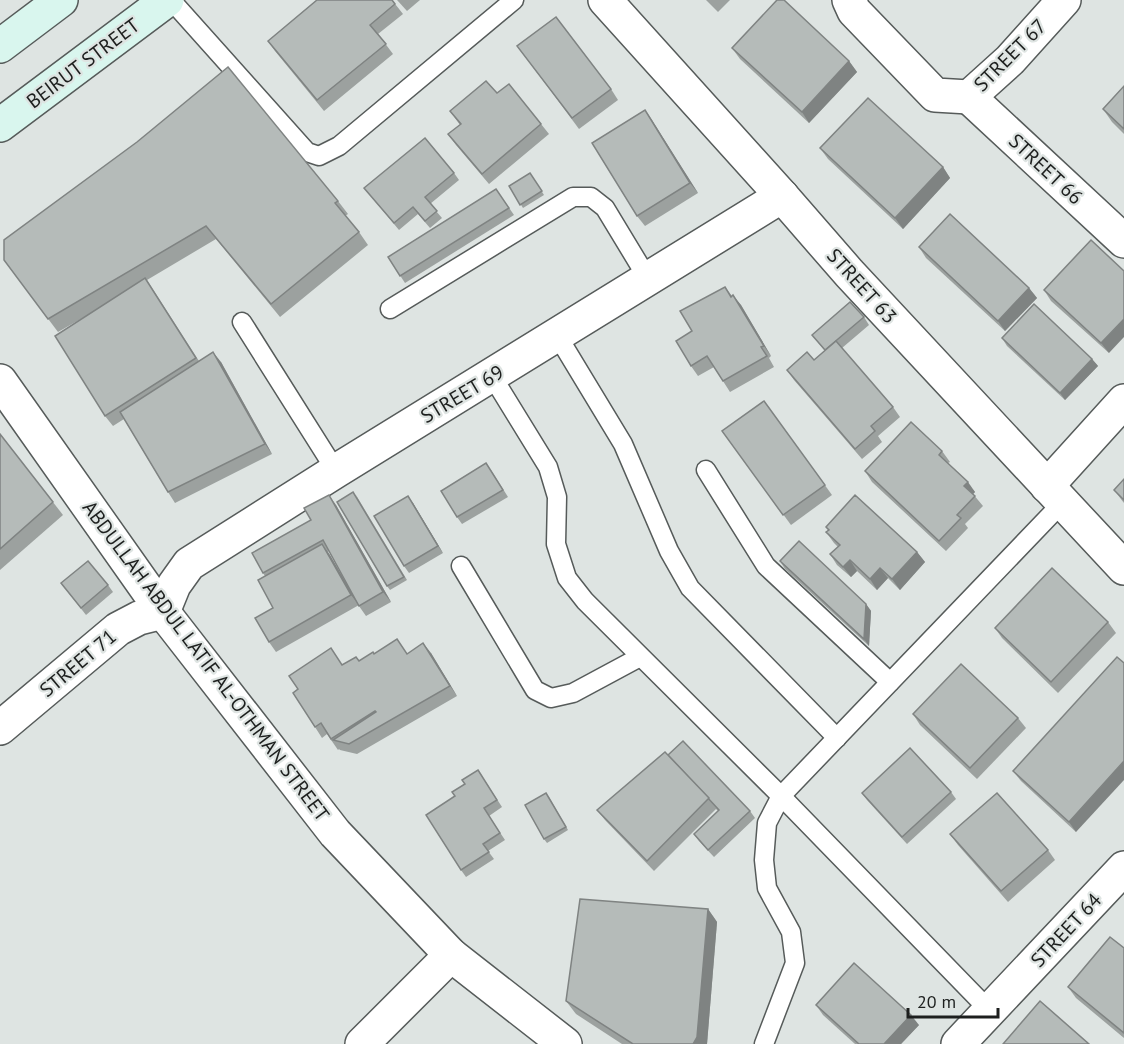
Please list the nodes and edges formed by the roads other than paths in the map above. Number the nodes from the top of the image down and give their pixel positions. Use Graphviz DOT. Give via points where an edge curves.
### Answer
graph roads {
  1 [pos="61,0"];
  2 [pos="166,0"];
  3 [pos="171,0"];
  4 [pos="514,0"];
  5 [pos="605,0"];
  6 [pos="849,0"];
  7 [pos="1064,0"];
  8 [pos="0,46"];
  9 [pos="969,97"];
  10 [pos="0,125"];
  11 [pos="782,196"];
  12 [pos="1124,241"];
  13 [pos="648,279"];
  14 [pos="390,309"];
  15 [pos="242,322"];
  16 [pos="557,335"];
  17 [pos="492,376"];
  18 [pos="0,381"];
  19 [pos="1124,401"];
  20 [pos="706,470"];
  21 [pos="336,471"];
  22 [pos="1055,494"];
  23 [pos="461,566"];
  24 [pos="1124,568"];
  25 [pos="164,612"];
  26 [pos="640,657"];
  27 [pos="890,682"];
  28 [pos="0,728"];
  29 [pos="837,738"];
  30 [pos="781,796"];
  31 [pos="1124,868"];
  32 [pos="451,956"];
  33 [pos="990,1011"];
  34 [pos="362,1044"];
  35 [pos="565,1044"];
  36 [pos="764,1044"];
  37 [pos="958,1044"];
  1 -- 8 [label="main road"];
  2 -- 10 [label="main road, BEIRUT STREET"];
  3 -- 4 [label="lane" via="307,152 319,156 339,146"];
  5 -- 11 [label="street, STREET 63"];
  6 -- 9 [label="street, STREET 67" via="854,11 935,95"];
  7 -- 9 [label="street, STREET 67" via="1010,60"];
  9 -- 12 [label="street, STREET 66"];
  11 -- 13 [label="street, STREET 69"];
  11 -- 22 [label="street, STREET 63"];
  13 -- 14 [label="lane" via="605,208 591,197 573,197"];
  13 -- 16 [label="street, STREET 69"];
  15 -- 21 [label="lane"];
  16 -- 17 [label="street, STREET 69"];
  16 -- 29 [label="lane" via="623,444 669,551 690,588"];
  17 -- 21 [label="street, STREET 69"];
  17 -- 26 [label="lane" via="548,467 557,497 556,544 567,578"];
  18 -- 25 [label="street, ABDULLAH ABDUL LATIF AL-OTHMAN STREET"];
  19 -- 22 [label="street"];
  20 -- 27 [label="lane" via="766,566"];
  21 -- 25 [label="street, STREET 69" via="189,564 174,585"];
  22 -- 24 [label="street, STREET 63"];
  22 -- 27 [label="lane"];
  23 -- 26 [label="lane" via="535,690 551,698 573,693"];
  25 -- 28 [label="street, STREET 71" via="139,618 118,629"];
  25 -- 32 [label="street, ABDULLAH ABDUL LATIF AL-OTHMAN STREET" via="335,832"];
  26 -- 30 [label="lane"];
  27 -- 29 [label="lane"];
  29 -- 30 [label="lane"];
  30 -- 33 [label="lane"];
  30 -- 36 [label="lane" via="767,823 764,860 767,888 791,932 795,963"];
  31 -- 33 [label="street, STREET 64"];
  32 -- 34 [label="street"];
  32 -- 35 [label="street, ABDULLAH ABDUL LATIF AL-OTHMAN STREET"];
  33 -- 37 [label="street, STREET 64"];
}
